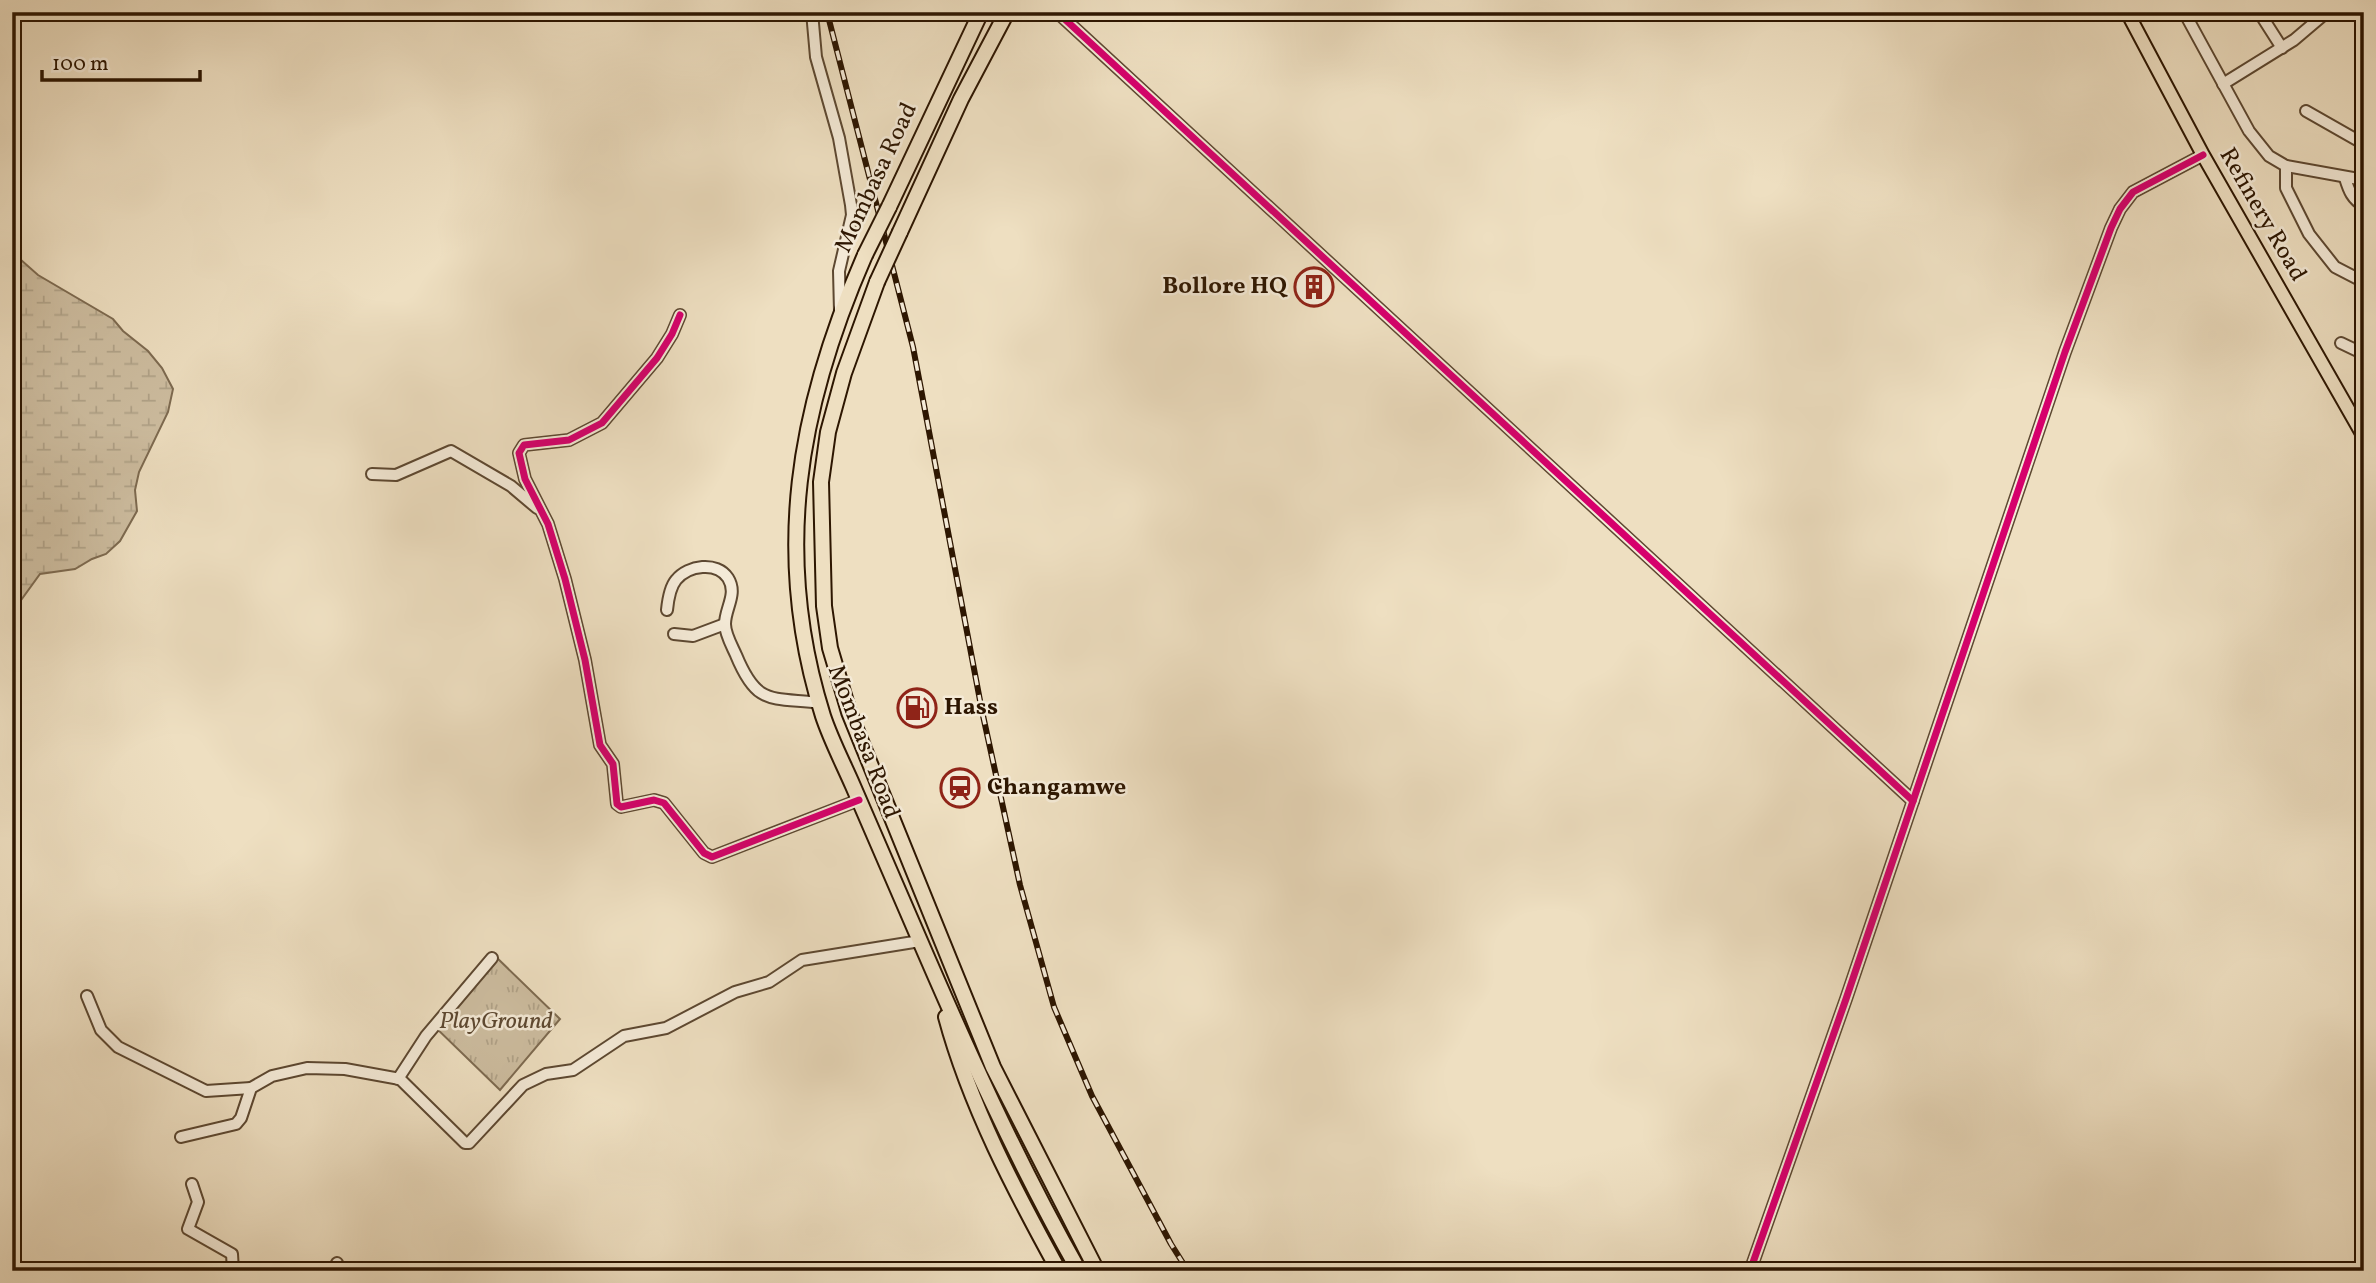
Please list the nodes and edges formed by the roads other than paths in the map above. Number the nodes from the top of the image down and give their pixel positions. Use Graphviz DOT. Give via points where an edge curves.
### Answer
graph roads {
  1 [pos="812,12"];
  2 [pos="981,12"];
  3 [pos="1007,12"];
  4 [pos="1057,12"];
  5 [pos="2185,12"];
  6 [pos="2259,12"];
  7 [pos="2327,12"];
  8 [pos="2131,14"];
  9 [pos="2282,48"];
  10 [pos="2223,84"];
  11 [pos="2306,111"];
  12 [pos="2364,144"];
  13 [pos="2203,155"];
  14 [pos="2286,166"];
  15 [pos="2344,178"];
  16 [pos="2364,180"];
  17 [pos="2364,206"];
  18 [pos="2364,282"];
  19 [pos="840,311"];
  20 [pos="680,315"];
  21 [pos="2341,344"];
  22 [pos="2364,354"];
  23 [pos="2364,437"];
  24 [pos="372,474"];
  25 [pos="542,512"];
  26 [pos="667,610"];
  27 [pos="725,624"];
  28 [pos="674,634"];
  29 [pos="820,703"];
  30 [pos="859,800"];
  31 [pos="1913,801"];
  32 [pos="920,941"];
  33 [pos="492,958"];
  34 [pos="936,976"];
  35 [pos="87,996"];
  36 [pos="398,1079"];
  37 [pos="251,1088"];
  38 [pos="181,1137"];
  39 [pos="192,1185"];
  40 [pos="233,1271"];
  41 [pos="1059,1271"];
  42 [pos="1079,1271"];
  43 [pos="1097,1271"];
  44 [pos="1751,1271"];
  1 -- 19 [label="street" via="816,57 839,138 851,205 839,271"];
  2 -- 19 [label="highway, Mombasa Road, bridge"];
  3 -- 43 [label="highway, Mombasa Road, bridge" via="961,99 877,282 844,373 821,482 824,606 830,648 849,712 993,1067"];
  4 -- 31 [label="street"];
  5 -- 10 [label="street"];
  6 -- 9 [label="street"];
  7 -- 9 [label="street"];
  8 -- 13 [label="main road, Refinery Road"];
  9 -- 10 [label="street"];
  10 -- 14 [label="street" via="2249,131 2269,156"];
  11 -- 12 [label="street"];
  13 -- 23 [label="main road, Refinery Road"];
  13 -- 31 [label="street" via="2133,192 2116,218 2061,365"];
  14 -- 15 [label="street"];
  14 -- 18 [label="street" via="2287,188 2321,252 2335,267"];
  15 -- 16 [label="street"];
  15 -- 17 [label="street" via="2355,201"];
  19 -- 29 [label="highway, Mombasa Road" via="804,443 796,511 795,570 806,656"];
  20 -- 25 [label="street" via="657,358 602,423 569,440 521,447 525,479"];
  21 -- 22 [label="street"];
  24 -- 25 [label="street" via="396,475 451,451 498,478"];
  25 -- 30 [label="street" via="565,579 600,746 613,764 618,806 654,800 664,803 712,857"];
  26 -- 27 [label="street" via="673,584 682,574 708,566 726,576 732,593"];
  27 -- 28 [label="street" via="693,636"];
  27 -- 29 [label="street" via="741,666 758,693"];
  29 -- 30 [label="highway, Mombasa Road"];
  30 -- 32 [label="highway, Mombasa Road"];
  31 -- 44 [label="street"];
  32 -- 34 [label="highway, Mombasa Road"];
  32 -- 36 [label="street" via="802,960 769,982 735,992 666,1028 624,1036 573,1070 546,1074 523,1085 469,1143"];
  33 -- 36 [label="street" via="426,1036"];
  34 -- 41 [label="highway" via="953,1042 991,1138"];
  34 -- 42 [label="highway, Mombasa Road"];
  35 -- 37 [label="street" via="101,1030 122,1050 206,1091"];
  36 -- 37 [label="street" via="345,1069 307,1068 272,1076"];
  37 -- 38 [label="street" via="236,1124"];
  39 -- 40 [label="street" via="198,1202 188,1229 232,1254"];
}
